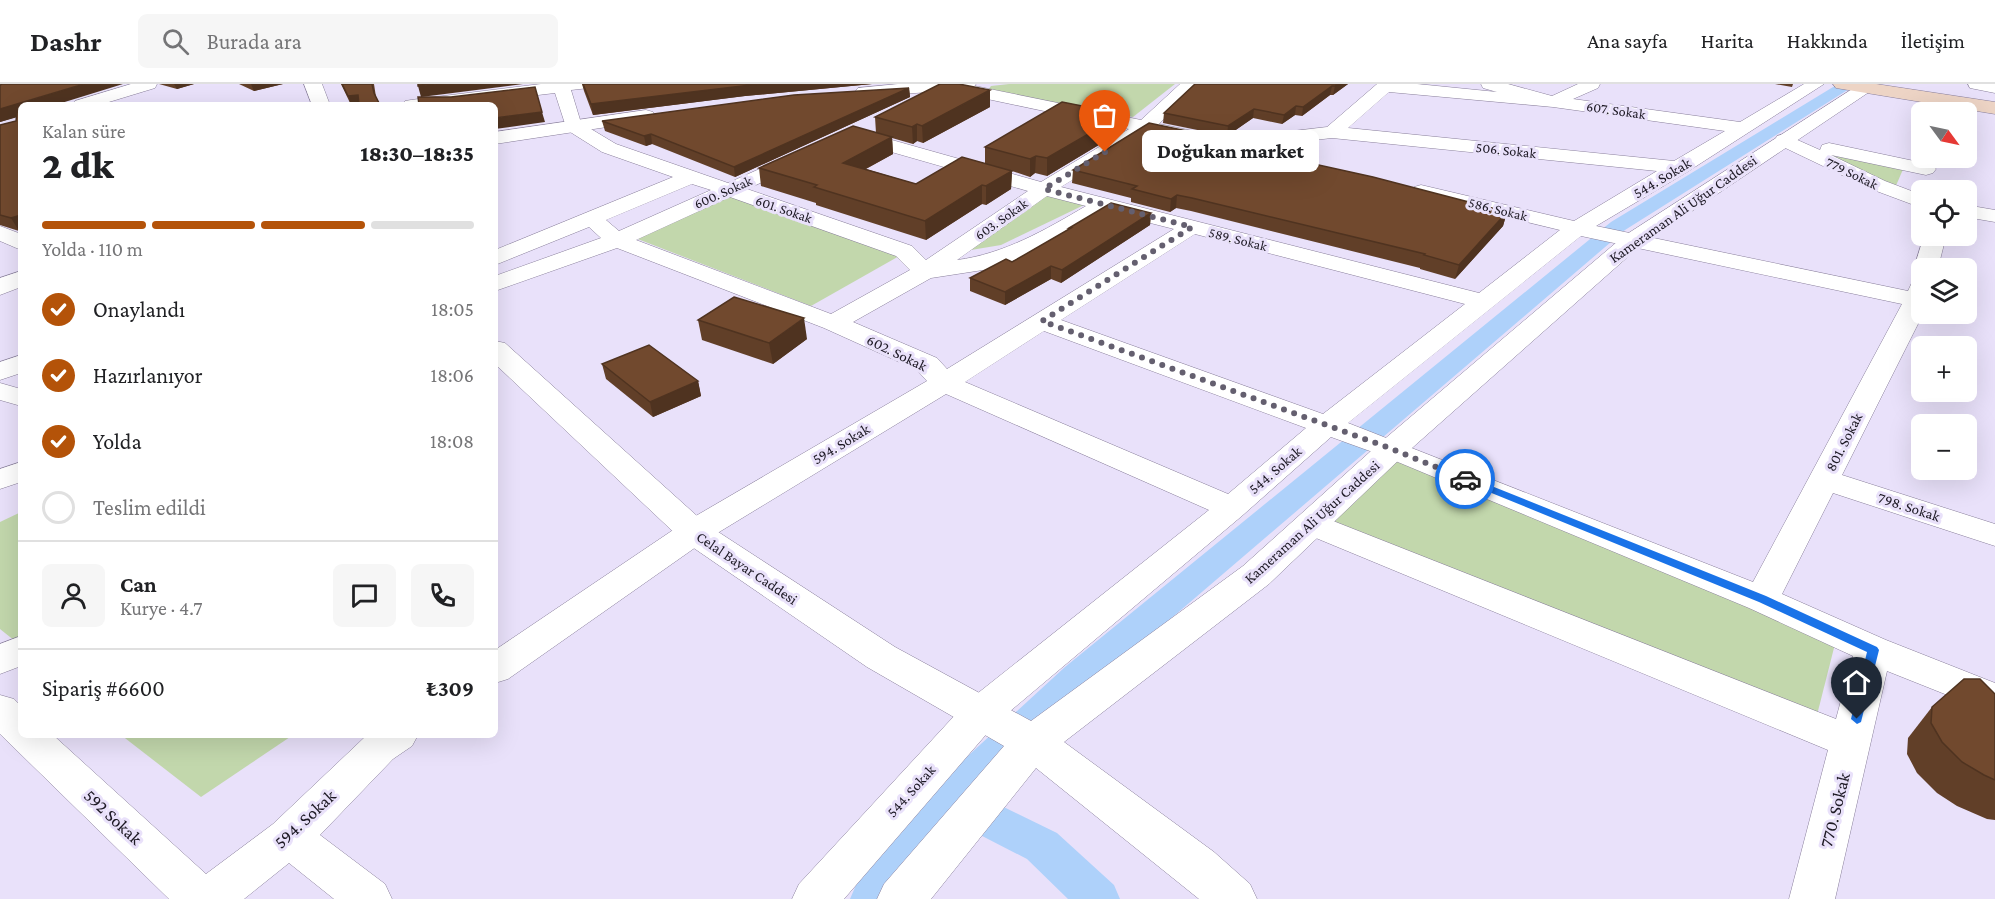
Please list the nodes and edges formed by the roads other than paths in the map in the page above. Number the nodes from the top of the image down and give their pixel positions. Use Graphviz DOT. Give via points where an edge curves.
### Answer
graph roads {
  1 [pos="313,84"];
  2 [pos="582,84"];
  3 [pos="967,84"];
  4 [pos="1190,84"];
  5 [pos="1489,84"];
  6 [pos="1592,84"];
  7 [pos="1816,84"];
  8 [pos="1976,84"];
  9 [pos="561,85"];
  10 [pos="943,85"];
  11 [pos="1386,85"];
  12 [pos="143,86"];
  13 [pos="1862,86"];
  14 [pos="1995,88"];
  15 [pos="841,93"];
  16 [pos="91,102"];
  17 [pos="150,102"];
  18 [pos="320,102"];
  19 [pos="434,102"];
  20 [pos="1553,102"];
  21 [pos="1932,102"];
  22 [pos="1995,102"];
  23 [pos="1977,108"];
  24 [pos="1995,108"];
  25 [pos="904,110"];
  26 [pos="666,113"];
  27 [pos="884,120"];
  28 [pos="573,126"];
  29 [pos="1145,127"];
  30 [pos="1745,128"];
  31 [pos="1332,132"];
  32 [pos="854,135"];
  33 [pos="498,138"];
  34 [pos="1784,140"];
  35 [pos="1229,144"];
  36 [pos="1911,160"];
  37 [pos="1322,167"];
  38 [pos="1680,168"];
  39 [pos="691,177"];
  40 [pos="1403,186"];
  41 [pos="1044,189"];
  42 [pos="728,190"];
  43 [pos="1911,199"];
  44 [pos="1105,204"];
  45 [pos="1977,213"];
  46 [pos="1995,216"];
  47 [pos="592,219"];
  48 [pos="1192,227"];
  49 [pos="1577,228"];
  50 [pos="0,233"];
  51 [pos="617,240"];
  52 [pos="1632,241"];
  53 [pos="18,242"];
  54 [pos="498,257"];
  55 [pos="925,272"];
  56 [pos="18,279"];
  57 [pos="498,283"];
  58 [pos="0,287"];
  59 [pos="1911,291"];
  60 [pos="1485,302"];
  61 [pos="1911,308"];
  62 [pos="1042,321"];
  63 [pos="832,323"];
  64 [pos="498,352"];
  65 [pos="18,364"];
  66 [pos="0,372"];
  67 [pos="944,383"];
  68 [pos="0,391"];
  69 [pos="18,397"];
  70 [pos="1326,426"];
  71 [pos="1392,449"];
  72 [pos="18,472"];
  73 [pos="0,480"];
  74 [pos="1824,480"];
  75 [pos="1232,508"];
  76 [pos="1311,524"];
  77 [pos="694,532"];
  78 [pos="1995,535"];
  79 [pos="1762,599"];
  80 [pos="1873,650"];
  81 [pos="18,651"];
  82 [pos="0,660"];
  83 [pos="498,667"];
  84 [pos="1995,699"];
  85 [pos="0,710"];
  86 [pos="982,712"];
  87 [pos="18,727"];
  88 [pos="29,738"];
  89 [pos="382,739"];
  90 [pos="1033,742"];
  91 [pos="1851,742"];
  92 [pos="289,837"];
  93 [pos="910,886"];
  94 [pos="200,899"];
  95 [pos="209,899"];
  96 [pos="369,899"];
  97 [pos="815,899"];
  98 [pos="1233,899"];
  99 [pos="1812,899"];
  1 -- 18 [label="street"];
  2 -- 9 [label="street"];
  3 -- 10 [label="street"];
  4 -- 29 [label="street, 603. Sokak"];
  5 -- 20 [label="street, 607. Sokak"];
  6 -- 20 [label="street"];
  7 -- 30 [label="street, 544. Sokak"];
  8 -- 14 [label="street"];
  9 -- 19 [label="street"];
  9 -- 28 [label="street"];
  10 -- 15 [label="street"];
  10 -- 25 [label="street" via="934,95"];
  10 -- 29 [label="street"];
  11 -- 20 [label="street"];
  11 -- 31 [label="street"];
  12 -- 16 [label="street"];
  12 -- 17 [label="street"];
  13 -- 21 [label="main road"];
  13 -- 22 [label="main road"];
  13 -- 34 [label="street, Kameraman Ali Uğur Caddesi"];
  20 -- 30 [label="street, 607. Sokak"];
  23 -- 24 [label="main road"];
  26 -- 28 [label="street"];
  27 -- 32 [label="street, 600. Sokak"];
  28 -- 33 [label="street"];
  28 -- 39 [label="street, 601. Sokak" via="609,148"];
  29 -- 35 [label="street"];
  29 -- 41 [label="street, 603. Sokak"];
  30 -- 38 [label="street, 544. Sokak"];
  31 -- 35 [label="street, 506. Sokak"];
  31 -- 38 [label="street, 506. Sokak"];
  32 -- 41 [label="street, 589. Sokak"];
  32 -- 42 [label="street, 600. Sokak"];
  34 -- 36 [label="street"];
  34 -- 43 [label="street, 779 Sokak"];
  34 -- 52 [label="street, Kameraman Ali Uğur Caddesi"];
  35 -- 37 [label="street"];
  38 -- 49 [label="street, 544. Sokak"];
  39 -- 42 [label="street, 601. Sokak"];
  39 -- 47 [label="street"];
  40 -- 49 [label="street, 586. Sokak"];
  41 -- 44 [label="street, 589. Sokak"];
  41 -- 55 [label="street, 603. Sokak"];
  42 -- 51 [label="street, 600. Sokak"];
  42 -- 55 [label="street, 601. Sokak" via="904,251"];
  44 -- 48 [label="street, 589. Sokak"];
  44 -- 55 [label="street" via="1043,240 988,263"];
  45 -- 46 [label="street"];
  47 -- 51 [label="street, 602. Sokak"];
  47 -- 54 [label="street"];
  48 -- 60 [label="street, 589. Sokak"];
  48 -- 62 [label="street, 594. Sokak"];
  49 -- 52 [label="street, 586. Sokak"];
  49 -- 60 [label="street, 544. Sokak"];
  50 -- 53 [label="street"];
  51 -- 57 [label="street, 600. Sokak"];
  51 -- 63 [label="street, 602. Sokak"];
  52 -- 59 [label="street, 586. Sokak"];
  52 -- 71 [label="street, Kameraman Ali Uğur Caddesi"];
  55 -- 63 [label="street, 603. Sokak"];
  56 -- 58 [label="street"];
  60 -- 70 [label="street, 544. Sokak"];
  61 -- 74 [label="street, 801. Sokak"];
  62 -- 67 [label="street, 594. Sokak"];
  62 -- 70 [label="street"];
  63 -- 67 [label="street, 602. Sokak" via="927,364"];
  64 -- 77 [label="street, Celal Bayar Caddesi"];
  65 -- 66 [label="street"];
  67 -- 75 [label="street, 602. Sokak"];
  67 -- 77 [label="street, 594. Sokak"];
  68 -- 69 [label="street"];
  70 -- 71 [label="street"];
  70 -- 75 [label="street, 544. Sokak"];
  71 -- 76 [label="street, Kameraman Ali Uğur Caddesi"];
  71 -- 79 [label="street"];
  72 -- 73 [label="street"];
  74 -- 78 [label="street, 798. Sokak"];
  74 -- 79 [label="street, 801. Sokak"];
  75 -- 86 [label="street, 544. Sokak"];
  76 -- 90 [label="street, Kameraman Ali Uğur Caddesi" via="1256,575"];
  76 -- 91 [label="street"];
  77 -- 83 [label="street, 594. Sokak"];
  77 -- 86 [label="street, Celal Bayar Caddesi" via="881,657"];
  79 -- 80 [label="street"];
  80 -- 84 [label="street"];
  80 -- 91 [label="street, 770. Sokak"];
  81 -- 82 [label="street"];
  85 -- 87 [label="street"];
  86 -- 90 [label="street, Celal Bayar Caddesi"];
  86 -- 97 [label="street, 544. Sokak"];
  88 -- 94 [label="street, 592 Sokak"];
  89 -- 92 [label="street, 594. Sokak"];
  90 -- 93 [label="street, Kameraman Ali Uğur Caddesi"];
  90 -- 98 [label="street, Celal Bayar Caddesi"];
  91 -- 99 [label="street, 770. Sokak"];
  92 -- 95 [label="street, 594. Sokak"];
  92 -- 96 [label="street"];
}
